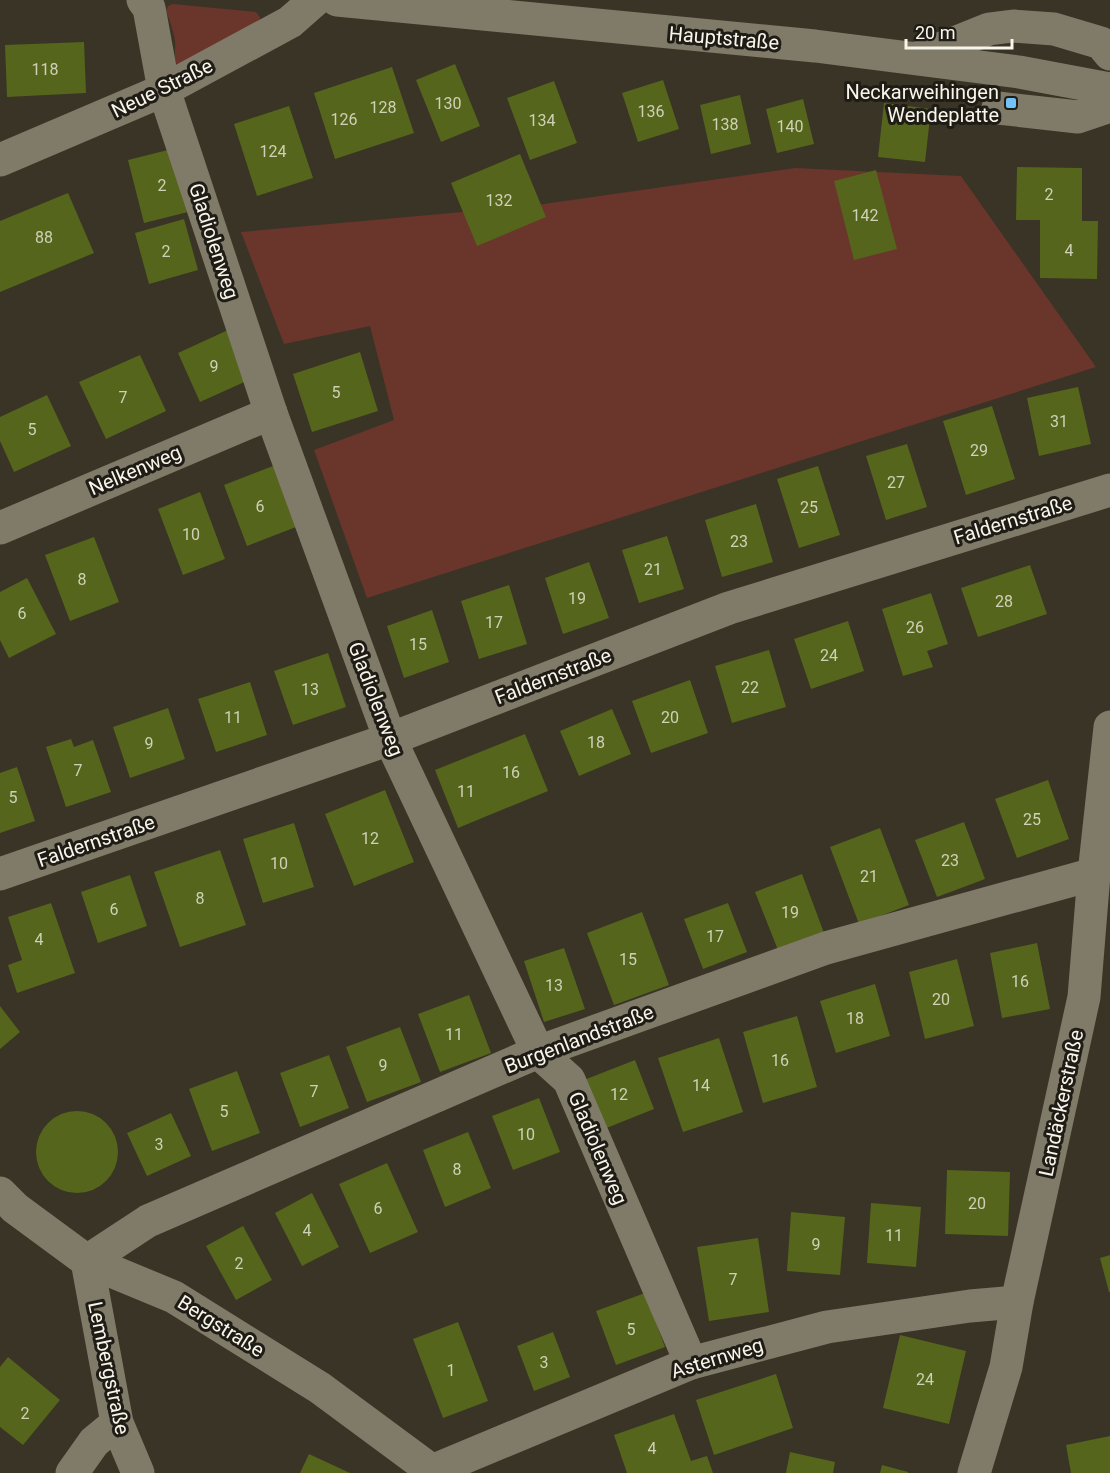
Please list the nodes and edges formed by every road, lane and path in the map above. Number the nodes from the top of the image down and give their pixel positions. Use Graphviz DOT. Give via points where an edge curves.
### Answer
graph roads {
  1 [pos="143,0"];
  2 [pos="315,0"];
  3 [pos="337,0"];
  4 [pos="1110,54"];
  5 [pos="916,59"];
  6 [pos="1110,88"];
  7 [pos="164,90"];
  8 [pos="1110,106"];
  9 [pos="998,108"];
  10 [pos="0,160"];
  11 [pos="271,413"];
  12 [pos="1110,490"];
  13 [pos="0,528"];
  14 [pos="1110,727"];
  15 [pos="390,739"];
  16 [pos="0,874"];
  17 [pos="1094,874"];
  18 [pos="538,1052"];
  19 [pos="0,1193"];
  20 [pos="87,1261"];
  21 [pos="1017,1302"];
  22 [pos="691,1363"];
  23 [pos="117,1422"];
  24 [pos="434,1472"];
  25 [pos="72,1473"];
  26 [pos="138,1473"];
  27 [pos="974,1473"];
  1 -- 7 [label="street, Gladiolenweg" via="149,8"];
  2 -- 7 [label="street, Neue Straße" via="290,22"];
  3 -- 5 [label="street, Hauptstraße"];
  4 -- 5 [label="street" via="1101,42 1054,29 1013,26 989,29"];
  5 -- 6 [label="street, Hauptstraße"];
  7 -- 10 [label="street, Neue Straße"];
  7 -- 11 [label="street, Gladiolenweg"];
  8 -- 9 [label="street" via="1078,117"];
  11 -- 13 [label="street, Nelkenweg"];
  11 -- 15 [label="street, Gladiolenweg"];
  12 -- 15 [label="street, Faldernstraße" via="729,608"];
  14 -- 17 [label="street, Landäckerstraße"];
  15 -- 16 [label="street, Faldernstraße"];
  15 -- 18 [label="street, Gladiolenweg"];
  17 -- 18 [label="street, Burgenlandstraße" via="826,948"];
  17 -- 21 [label="street, Landäckerstraße" via="1084,997"];
  18 -- 20 [label="street, Burgenlandstraße" via="148,1221"];
  18 -- 22 [label="street, Gladiolenweg" via="569,1080"];
  19 -- 20 [label="street, Bergstraße"];
  20 -- 23 [label="street, Lembergstraße"];
  20 -- 24 [label="street, Bergstraße" via="174,1297 320,1388"];
  21 -- 22 [label="street, Asternweg" via="970,1305 827,1327"];
  21 -- 27 [label="street, Landäckerstraße" via="1006,1367"];
  22 -- 24 [label="street, Asternweg"];
  23 -- 25 [label="street" via="94,1442"];
  23 -- 26 [label="street, Lembergstraße"];
}
